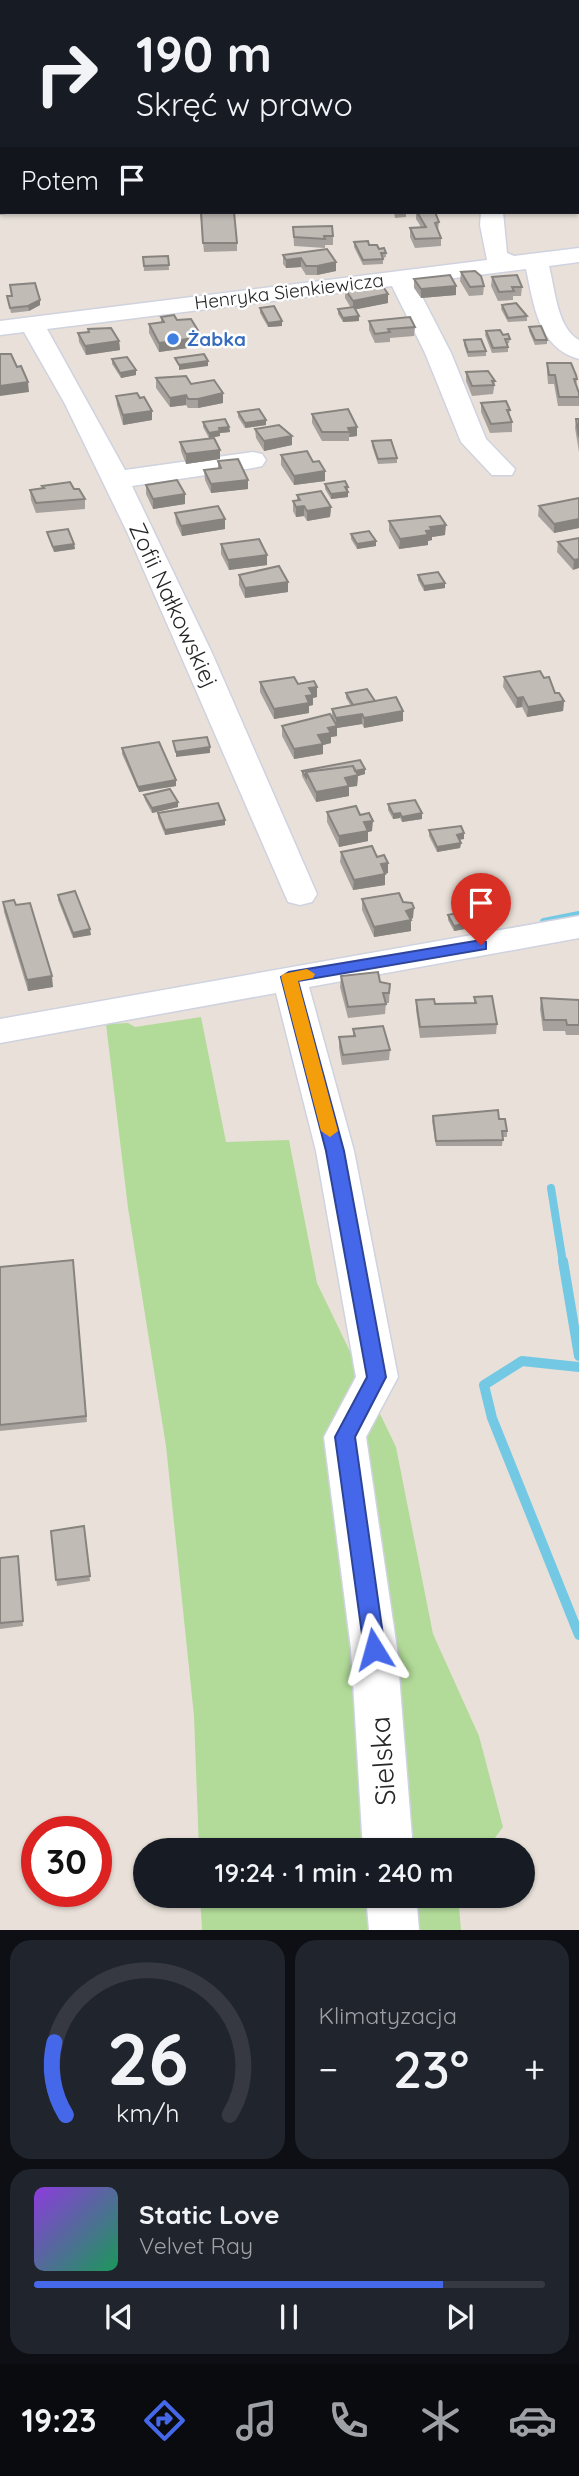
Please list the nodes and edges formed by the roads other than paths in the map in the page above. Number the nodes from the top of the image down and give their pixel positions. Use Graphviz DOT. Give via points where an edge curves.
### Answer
graph roads {
  1 [pos="492,214"];
  2 [pos="511,225"];
  3 [pos="579,254"];
  4 [pos="536,259"];
  5 [pos="509,263"];
  6 [pos="400,277"];
  7 [pos="32,324"];
  8 [pos="0,328"];
  9 [pos="579,351"];
  10 [pos="253,460"];
  11 [pos="502,468"];
  12 [pos="114,480"];
  13 [pos="300,894"];
  14 [pos="579,927"];
  15 [pos="289,977"];
  16 [pos="0,1031"];
  17 [pos="387,1838"];
  18 [pos="392,1908"];
  19 [pos="394,1930"];
  1 -- 5 [label="street" via="496,256"];
  2 -- 3 [label="street" via="547,249"];
  2 -- 5 [label="street" via="517,250"];
  3 -- 4 [label="street, Henryka Sienkiewicza"];
  4 -- 5 [label="street, Henryka Sienkiewicza"];
  4 -- 9 [label="street" via="559,339"];
  5 -- 6 [label="street, Henryka Sienkiewicza"];
  6 -- 7 [label="street, Henryka Sienkiewicza"];
  6 -- 11 [label="street" via="474,442"];
  7 -- 8 [label="street, Henryka Sienkiewicza"];
  7 -- 12 [label="street, Zofii Nałkowskiej" via="63,375"];
  10 -- 12 [label="street"];
  12 -- 13 [label="street, Zofii Nałkowskiej" via="233,730"];
  14 -- 15 [label="street"];
  15 -- 16 [label="street"];
  15 -- 17 [label="street, Sielska" via="335,1151 377,1377 345,1437 374,1649"];
  18 -- 19 [label="street"];
}
